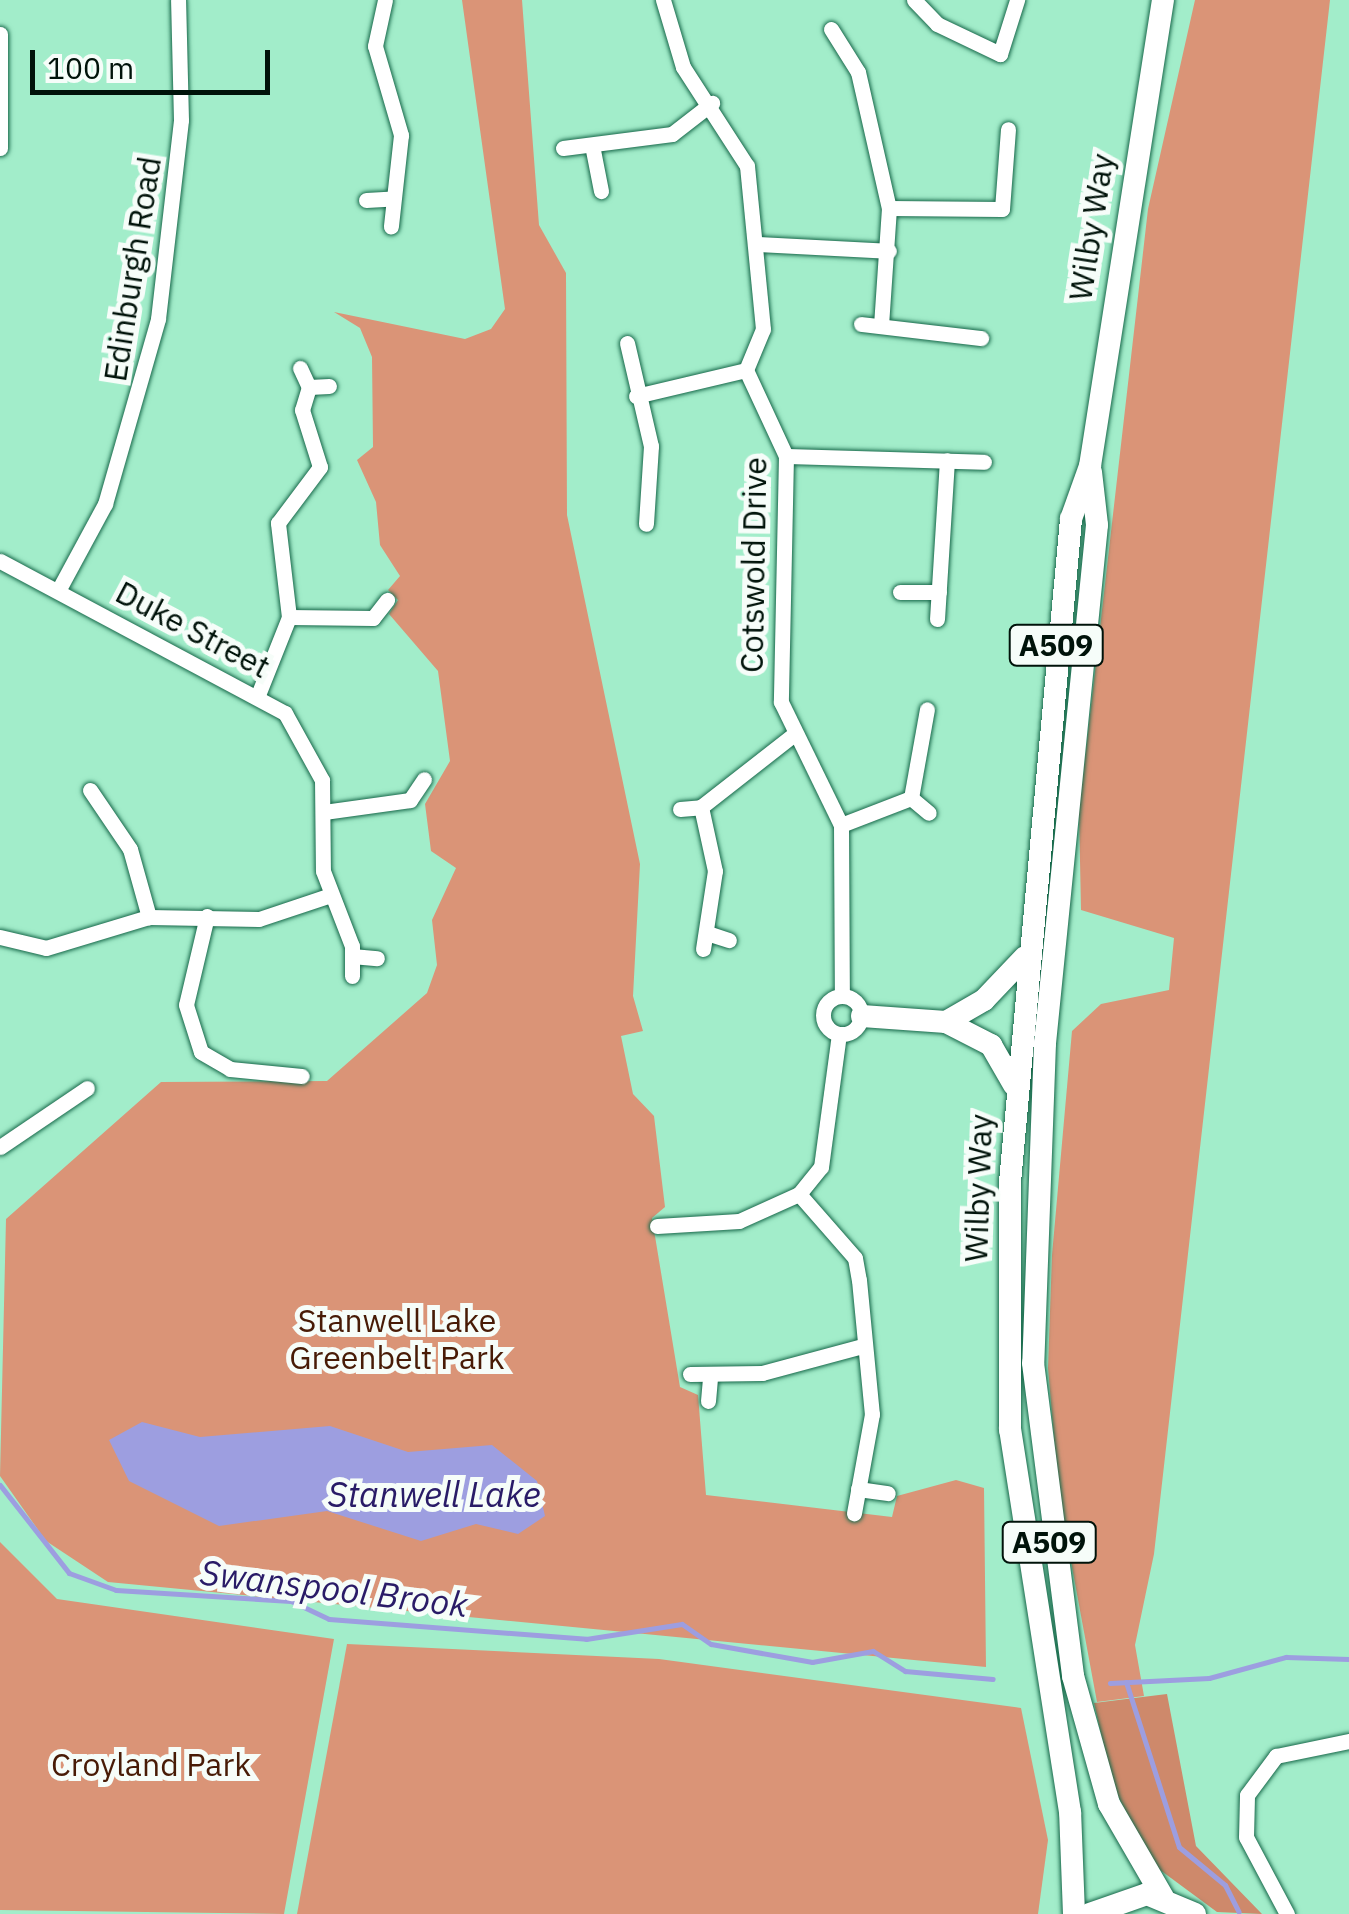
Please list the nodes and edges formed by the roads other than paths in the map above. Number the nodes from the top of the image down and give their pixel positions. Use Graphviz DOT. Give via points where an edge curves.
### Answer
graph roads {
  1 [pos="178,0"];
  2 [pos="385,0"];
  3 [pos="663,0"];
  4 [pos="914,0"];
  5 [pos="1018,0"];
  6 [pos="1163,0"];
  7 [pos="831,29"];
  8 [pos="0,34"];
  9 [pos="712,103"];
  10 [pos="1008,129"];
  11 [pos="592,144"];
  12 [pos="0,148"];
  13 [pos="562,148"];
  14 [pos="600,191"];
  15 [pos="388,199"];
  16 [pos="366,200"];
  17 [pos="889,208"];
  18 [pos="392,226"];
  19 [pos="756,244"];
  20 [pos="889,251"];
  21 [pos="861,324"];
  22 [pos="882,326"];
  23 [pos="981,338"];
  24 [pos="627,343"];
  25 [pos="300,368"];
  26 [pos="746,370"];
  27 [pos="329,386"];
  28 [pos="309,387"];
  29 [pos="636,396"];
  30 [pos="786,456"];
  31 [pos="335,458"];
  32 [pos="947,460"];
  33 [pos="984,462"];
  34 [pos="320,466"];
  35 [pos="1090,466"];
  36 [pos="646,524"];
  37 [pos="0,561"];
  38 [pos="60,589"];
  39 [pos="900,592"];
  40 [pos="939,592"];
  41 [pos="388,600"];
  42 [pos="290,617"];
  43 [pos="937,620"];
  44 [pos="258,695"];
  45 [pos="927,709"];
  46 [pos="792,736"];
  47 [pos="424,780"];
  48 [pos="90,790"];
  49 [pos="911,798"];
  50 [pos="410,800"];
  51 [pos="700,807"];
  52 [pos="680,809"];
  53 [pos="324,812"];
  54 [pos="928,813"];
  55 [pos="422,814"];
  56 [pos="841,826"];
  57 [pos="328,896"];
  58 [pos="206,916"];
  59 [pos="149,917"];
  60 [pos="0,937"];
  61 [pos="729,940"];
  62 [pos="352,956"];
  63 [pos="1025,957"];
  64 [pos="377,958"];
  65 [pos="352,976"];
  66 [pos="842,995"];
  67 [pos="862,1016"];
  68 [pos="946,1022"];
  69 [pos="839,1034"];
  70 [pos="302,1076"];
  71 [pos="1015,1086"];
  72 [pos="86,1088"];
  73 [pos="0,1147"];
  74 [pos="799,1194"];
  75 [pos="657,1226"];
  76 [pos="862,1346"];
  77 [pos="690,1374"];
  78 [pos="710,1376"];
  79 [pos="708,1401"];
  80 [pos="858,1489"];
  81 [pos="888,1493"];
  82 [pos="854,1513"];
  83 [pos="1349,1740"];
  84 [pos="1163,1897"];
  85 [pos="1074,1914"];
  86 [pos="1090,1914"];
  87 [pos="1195,1914"];
  88 [pos="1287,1914"];
  1 -- 38 [label="street, Edinburgh Road" via="181,120 158,319 105,504"];
  2 -- 15 [label="street" via="375,46 401,135"];
  3 -- 9 [label="street" via="683,67"];
  4 -- 5 [label="street" via="937,24 1000,54"];
  6 -- 35 [label="highway, Wilby Way / A509"];
  7 -- 17 [label="street" via="858,72"];
  8 -- 12 [label="street"];
  9 -- 11 [label="street" via="672,134"];
  9 -- 19 [label="street" via="747,166"];
  10 -- 17 [label="street" via="1002,209"];
  11 -- 13 [label="street"];
  11 -- 14 [label="street"];
  15 -- 16 [label="street"];
  15 -- 18 [label="street"];
  17 -- 20 [label="street"];
  19 -- 20 [label="street"];
  19 -- 26 [label="street" via="763,329 759,357"];
  20 -- 22 [label="street"];
  21 -- 22 [label="street"];
  22 -- 23 [label="street"];
  24 -- 29 [label="street"];
  25 -- 28 [label="street"];
  26 -- 29 [label="street"];
  26 -- 30 [label="street, Cotswold Drive"];
  27 -- 28 [label="street"];
  28 -- 34 [label="street" via="304,429"];
  29 -- 36 [label="street" via="651,446"];
  30 -- 32 [label="street"];
  30 -- 46 [label="street, Cotswold Drive" via="777,662"];
  31 -- 34 [label="street"];
  32 -- 33 [label="street"];
  32 -- 40 [label="street"];
  34 -- 42 [label="street" via="278,524"];
  35 -- 63 [label="highway, Wilby Way / A509" via="1067,554"];
  35 -- 84 [label="highway, Wilby Way / A509" via="1097,525 1045,1043 1032,1364 1073,1676 1109,1804"];
  37 -- 38 [label="street, Duke Street"];
  38 -- 44 [label="street, Duke Street"];
  39 -- 40 [label="street"];
  40 -- 43 [label="street"];
  41 -- 42 [label="street" via="379,623"];
  42 -- 44 [label="street"];
  44 -- 53 [label="street, Duke Street" via="310,744"];
  45 -- 49 [label="street"];
  46 -- 51 [label="street"];
  46 -- 56 [label="street, Cotswold Drive"];
  47 -- 50 [label="street"];
  48 -- 59 [label="street" via="130,849"];
  49 -- 54 [label="street"];
  49 -- 56 [label="street"];
  50 -- 53 [label="street"];
  50 -- 55 [label="street"];
  51 -- 52 [label="street"];
  51 -- 61 [label="street" via="714,871 705,941"];
  53 -- 57 [label="street, Duke Street"];
  56 -- 66 [label="street, Cotswold Drive"];
  57 -- 58 [label="street" via="260,919"];
  57 -- 62 [label="street, Duke Street"];
  58 -- 59 [label="street"];
  58 -- 70 [label="street" via="186,1005 201,1052 248,1073"];
  59 -- 60 [label="street" via="46,948"];
  62 -- 64 [label="street"];
  62 -- 65 [label="street, Duke Street"];
  63 -- 68 [label="highway" via="984,1000"];
  63 -- 71 [label="highway, Wilby Way / A509"];
  66 -- 67 [label="street"];
  66 -- 69 [label="street, Cotswold Drive" via="823,1014"];
  67 -- 68 [label="highway"];
  67 -- 69 [label="street"];
  68 -- 71 [label="highway" via="991,1045"];
  69 -- 74 [label="street" via="821,1167"];
  71 -- 85 [label="highway, Wilby Way / A509" via="1010,1430 1070,1812"];
  72 -- 73 [label="street"];
  74 -- 75 [label="street" via="739,1221"];
  74 -- 76 [label="street" via="855,1258"];
  76 -- 78 [label="street" via="762,1373"];
  76 -- 80 [label="street" via="872,1414"];
  77 -- 78 [label="street"];
  78 -- 79 [label="street"];
  80 -- 81 [label="street"];
  80 -- 82 [label="street"];
  83 -- 88 [label="street" via="1276,1756 1247,1795 1246,1836"];
  84 -- 86 [label="highway" via="1131,1895"];
  84 -- 87 [label="highway"];
}
